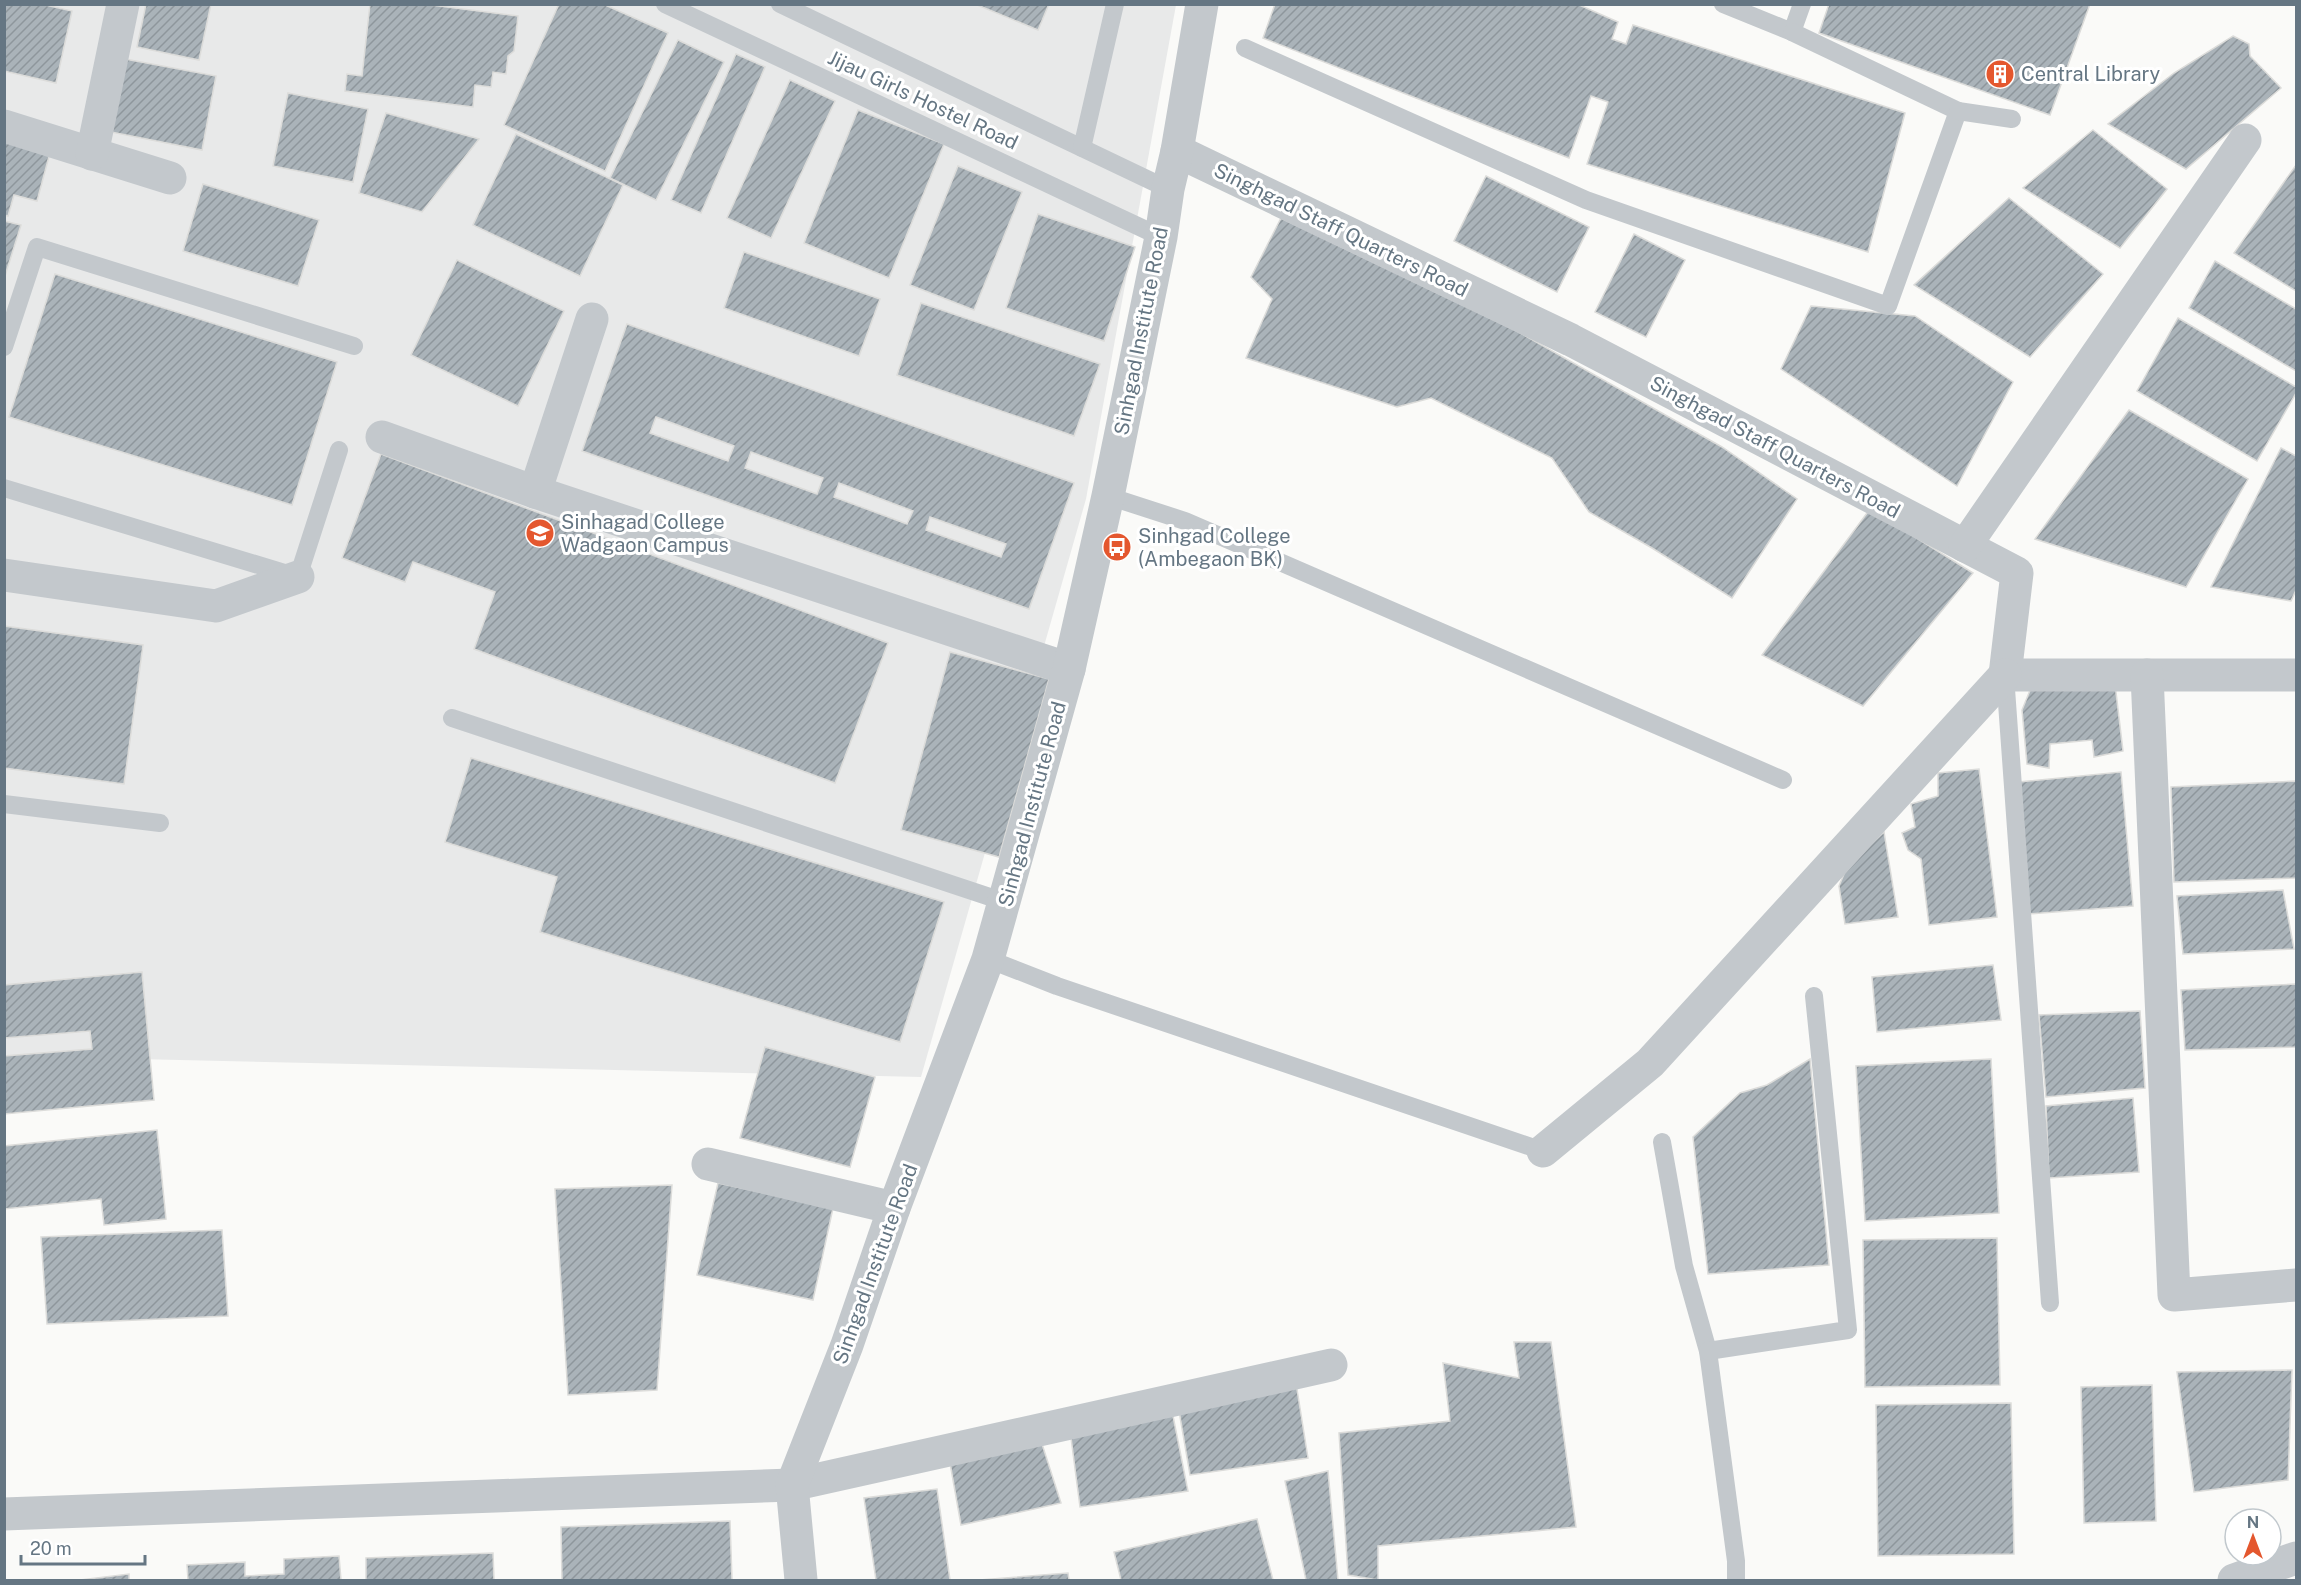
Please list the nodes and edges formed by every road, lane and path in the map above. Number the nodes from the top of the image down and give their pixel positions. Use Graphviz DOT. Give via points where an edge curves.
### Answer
graph roads {
  1 [pos="123,4"];
  2 [pos="665,4"];
  3 [pos="780,4"];
  4 [pos="1115,4"];
  5 [pos="1203,4"];
  6 [pos="1723,4"];
  7 [pos="1802,4"];
  8 [pos="1792,32"];
  9 [pos="1245,48"];
  10 [pos="1958,111"];
  11 [pos="2013,119"];
  12 [pos="4,126"];
  13 [pos="2245,140"];
  14 [pos="1082,148"];
  15 [pos="1177,151"];
  16 [pos="92,154"];
  17 [pos="170,178"];
  18 [pos="1168,189"];
  19 [pos="1161,237"];
  20 [pos="592,319"];
  21 [pos="354,346"];
  22 [pos="4,347"];
  23 [pos="382,437"];
  24 [pos="339,450"];
  25 [pos="4,488"];
  26 [pos="535,492"];
  27 [pos="1108,496"];
  28 [pos="1965,546"];
  29 [pos="4,575"];
  30 [pos="298,577"];
  31 [pos="1068,669"];
  32 [pos="2005,675"];
  33 [pos="2147,675"];
  34 [pos="2296,675"];
  35 [pos="452,718"];
  36 [pos="1783,780"];
  37 [pos="4,804"];
  38 [pos="160,823"];
  39 [pos="1005,902"];
  40 [pos="988,959"];
  41 [pos="1814,996"];
  42 [pos="1662,1142"];
  43 [pos="1543,1151"];
  44 [pos="708,1164"];
  45 [pos="894,1208"];
  46 [pos="2296,1284"];
  47 [pos="2050,1303"];
  48 [pos="1708,1352"];
  49 [pos="1331,1365"];
  50 [pos="792,1485"];
  51 [pos="4,1514"];
  52 [pos="2296,1558"];
  53 [pos="801,1581"];
  54 [pos="1736,1581"];
  55 [pos="2234,1581"];
  1 -- 16 [label="street"];
  2 -- 19 [label="lane, Jijau Girls Hostel Road"];
  3 -- 14 [label="lane"];
  4 -- 14 [label="lane"];
  5 -- 15 [label="street, Sinhgad Institute Road"];
  6 -- 8 [label="lane"];
  7 -- 8 [label="lane"];
  8 -- 10 [label="lane"];
  9 -- 10 [label="lane" via="1586,200 1888,306"];
  10 -- 11 [label="lane"];
  12 -- 16 [label="street"];
  13 -- 28 [label="street"];
  14 -- 18 [label="lane"];
  15 -- 18 [label="street, Sinhgad Institute Road"];
  15 -- 28 [label="street, Singhgad Staff Quarters Road" via="1570,340"];
  16 -- 17 [label="street"];
  18 -- 19 [label="street, Sinhgad Institute Road"];
  19 -- 27 [label="street, Sinhgad Institute Road"];
  20 -- 26 [label="street"];
  21 -- 22 [label="lane" via="37,247"];
  23 -- 26 [label="street"];
  24 -- 30 [label="lane"];
  25 -- 30 [label="lane"];
  26 -- 31 [label="street"];
  27 -- 31 [label="street, Sinhgad Institute Road"];
  27 -- 36 [label="lane" via="1185,522"];
  28 -- 32 [label="street, Singhgad Staff Quarters Road" via="2017,573"];
  29 -- 30 [label="street" via="216,606"];
  31 -- 39 [label="street, Sinhgad Institute Road"];
  32 -- 33 [label="street"];
  32 -- 43 [label="street" via="1650,1063"];
  32 -- 47 [label="lane"];
  33 -- 34 [label="street"];
  33 -- 46 [label="street" via="2174,1295"];
  35 -- 39 [label="lane"];
  37 -- 38 [label="lane"];
  39 -- 40 [label="street, Sinhgad Institute Road"];
  40 -- 43 [label="lane"];
  40 -- 45 [label="street, Sinhgad Institute Road"];
  41 -- 48 [label="lane" via="1848,1330"];
  42 -- 48 [label="lane" via="1684,1266"];
  44 -- 45 [label="street"];
  45 -- 50 [label="street, Sinhgad Institute Road" via="847,1345"];
  48 -- 54 [label="lane"];
  49 -- 50 [label="street"];
  50 -- 51 [label="street"];
  50 -- 53 [label="street, Sinhgad Institute Road"];
  52 -- 55 [label="street"];
}
